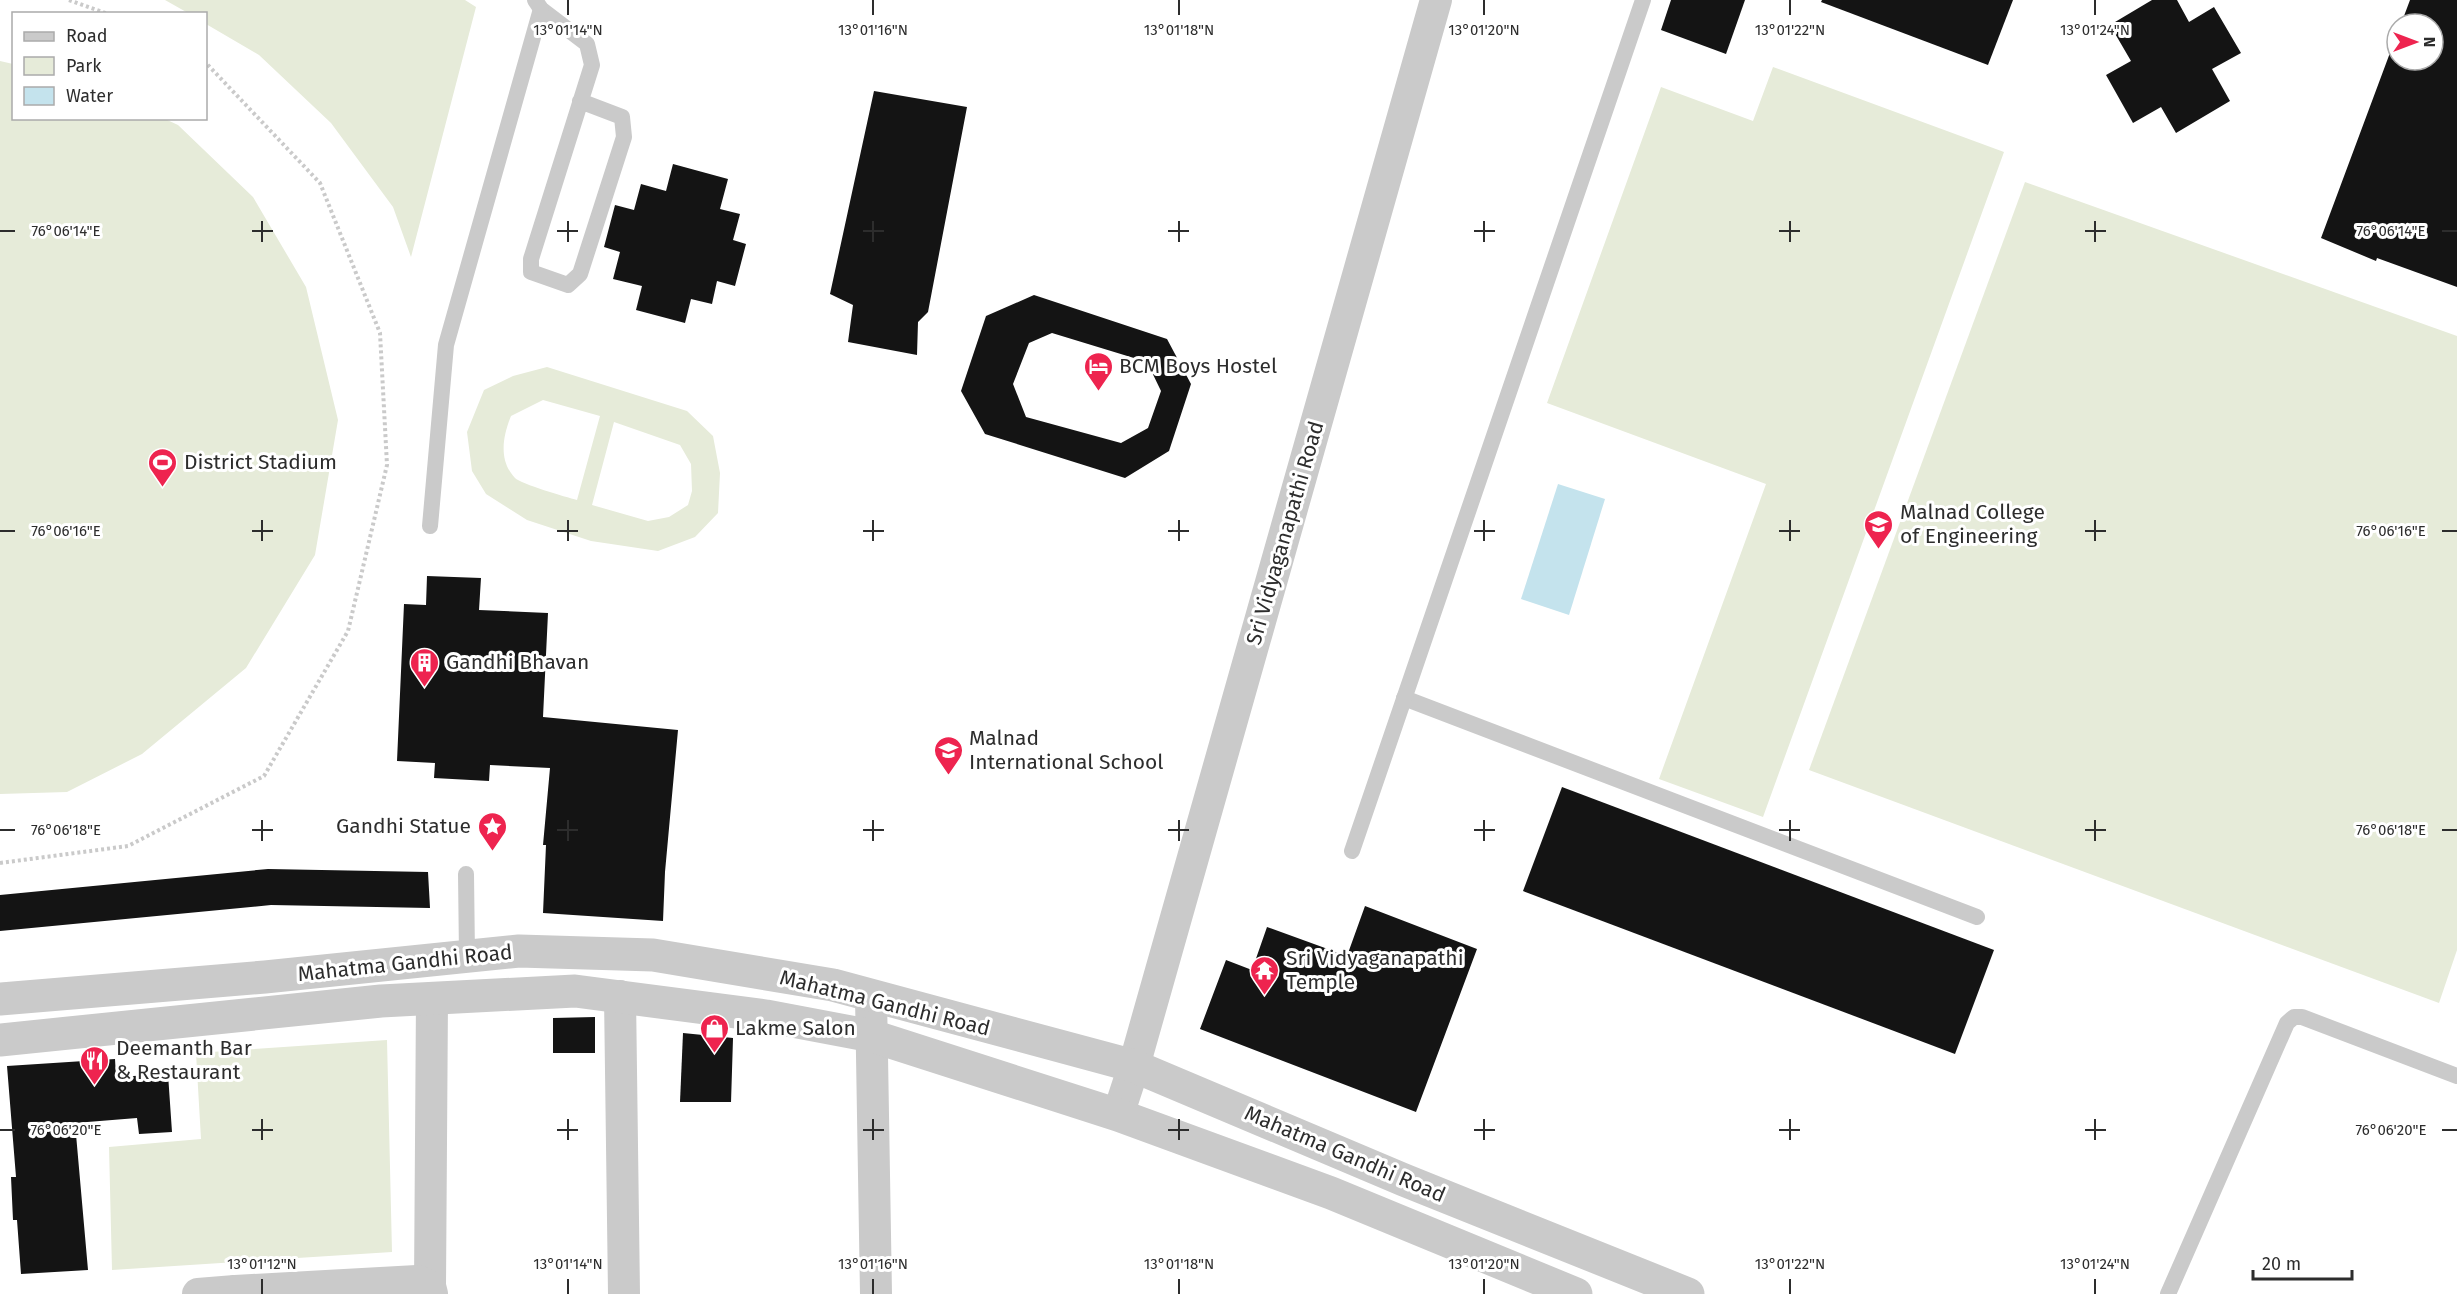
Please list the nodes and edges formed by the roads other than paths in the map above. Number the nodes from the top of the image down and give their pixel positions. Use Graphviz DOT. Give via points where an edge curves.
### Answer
graph roads {
  1 [pos="1436,0"];
  2 [pos="1643,0"];
  3 [pos="538,5"];
  4 [pos="580,101"];
  5 [pos="430,526"];
  6 [pos="1404,698"];
  7 [pos="1352,851"];
  8 [pos="466,874"];
  9 [pos="1977,917"];
  10 [pos="467,956"];
  11 [pos="620,996"];
  12 [pos="871,996"];
  13 [pos="432,998"];
  14 [pos="0,999"];
  15 [pos="872,1036"];
  16 [pos="0,1040"];
  17 [pos="1134,1066"];
  18 [pos="2457,1076"];
  19 [pos="1118,1115"];
  20 [pos="431,1290"];
  21 [pos="235,1293"];
  22 [pos="198,1294"];
  23 [pos="624,1294"];
  24 [pos="876,1294"];
  25 [pos="1576,1294"];
  26 [pos="1688,1294"];
  27 [pos="2168,1294"];
  1 -- 17 [label="street, Sri Vidyaganapathi Road"];
  2 -- 6 [label="lane"];
  3 -- 4 [label="lane" via="587,44 592,65"];
  3 -- 5 [label="lane" via="446,345"];
  4 -- 4 [label="lane" via="531,259 531,272 568,285 580,274 624,137 622,117"];
  6 -- 7 [label="lane"];
  6 -- 9 [label="lane"];
  8 -- 10 [label="lane"];
  10 -- 12 [label="street, Mahatma Gandhi Road" via="519,951 653,955"];
  10 -- 14 [label="street, Mahatma Gandhi Road"];
  11 -- 13 [label="street, Mahatma Gandhi Road" via="575,991"];
  11 -- 15 [label="street, Mahatma Gandhi Road" via="766,1016"];
  11 -- 23 [label="street"];
  12 -- 15 [label="street"];
  12 -- 17 [label="street, Mahatma Gandhi Road"];
  13 -- 16 [label="street, Mahatma Gandhi Road"];
  13 -- 20 [label="street"];
  15 -- 19 [label="street, Mahatma Gandhi Road"];
  15 -- 24 [label="street"];
  17 -- 19 [label="street, Sri Vidyaganapathi Road"];
  17 -- 26 [label="street, Mahatma Gandhi Road"];
  18 -- 27 [label="lane" via="2294,1017 2287,1023"];
  19 -- 25 [label="street, Mahatma Gandhi Road" via="1331,1193"];
  20 -- 21 [label="street" via="417,1281"];
  21 -- 22 [label="street"];
}
